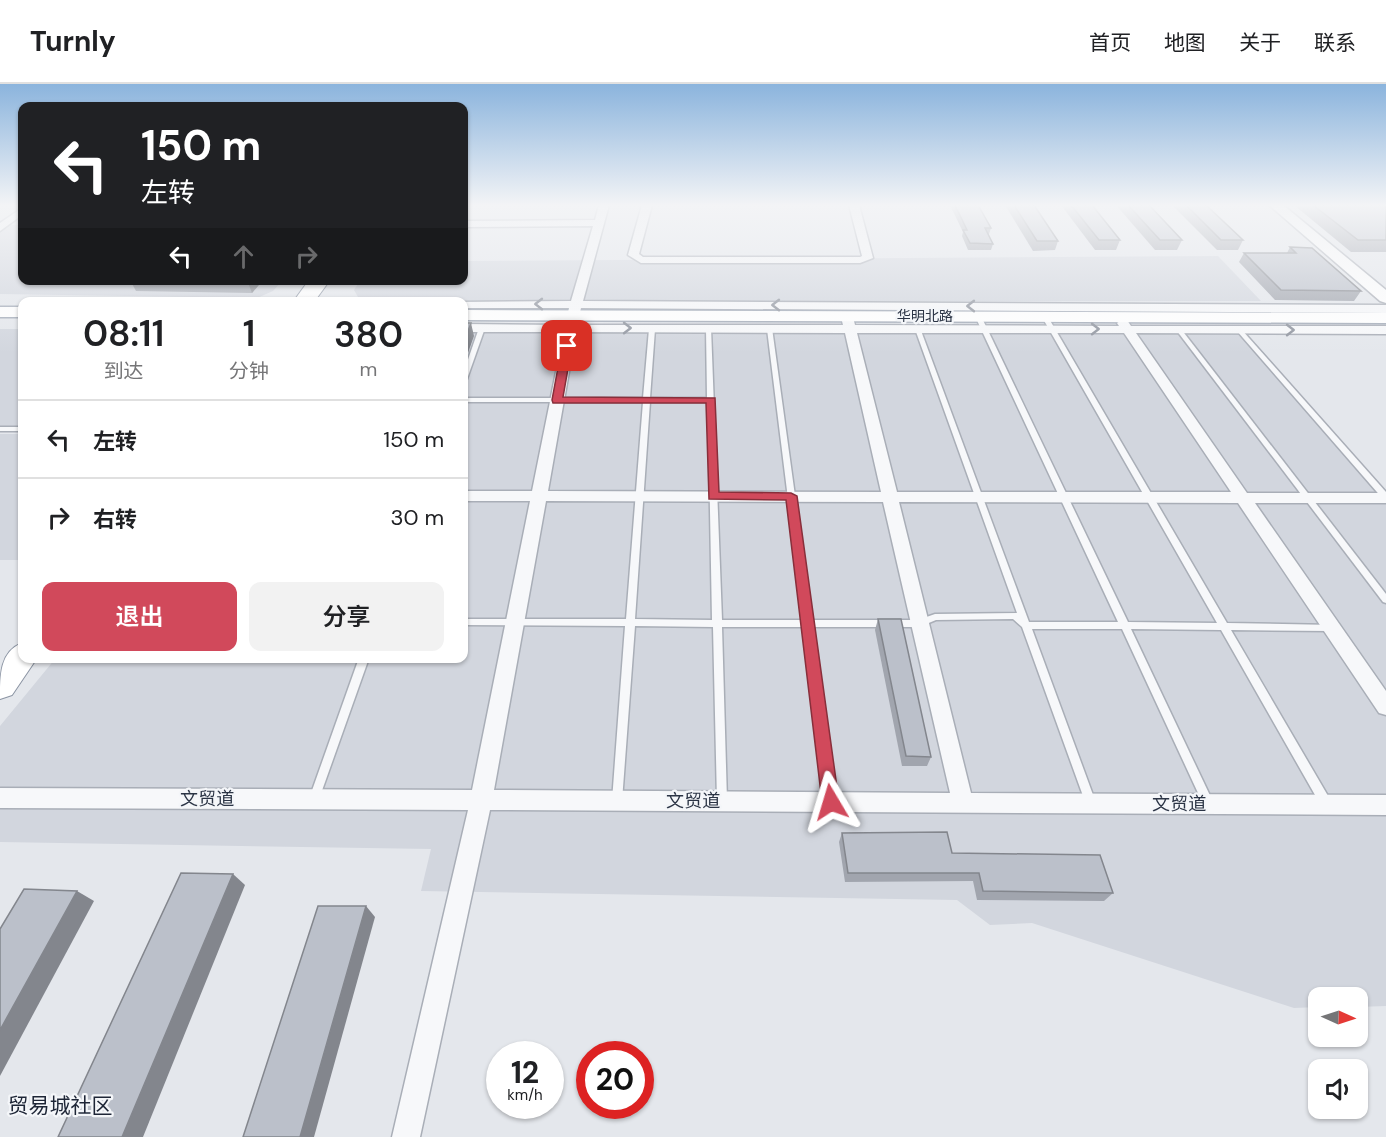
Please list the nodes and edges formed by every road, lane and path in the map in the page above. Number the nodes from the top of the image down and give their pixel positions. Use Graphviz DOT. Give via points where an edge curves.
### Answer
graph roads {
  1 [pos="590,254"];
  2 [pos="633,254"];
  3 [pos="867,254"];
  4 [pos="1334,254"];
  5 [pos="316,285"];
  6 [pos="307,297"];
  7 [pos="1386,298"];
  8 [pos="468,304"];
  9 [pos="1386,309"];
  10 [pos="0,312"];
  11 [pos="18,312"];
  12 [pos="468,315"];
  13 [pos="573,316"];
  14 [pos="1386,318"];
  15 [pos="848,322"];
  16 [pos="982,323"];
  17 [pos="1048,323"];
  18 [pos="1123,323"];
  19 [pos="468,328"];
  20 [pos="482,328"];
  21 [pos="652,328"];
  22 [pos="709,329"];
  23 [pos="770,329"];
  24 [pos="918,329"];
  25 [pos="1179,330"];
  26 [pos="1239,330"];
  27 [pos="1386,330"];
  28 [pos="468,368"];
  29 [pos="468,400"];
  30 [pos="557,400"];
  31 [pos="646,400"];
  32 [pos="711,400"];
  33 [pos="0,429"];
  34 [pos="18,429"];
  35 [pos="468,496"];
  36 [pos="539,496"];
  37 [pos="639,496"];
  38 [pos="714,496"];
  39 [pos="791,496"];
  40 [pos="889,497"];
  41 [pos="980,497"];
  42 [pos="1064,497"];
  43 [pos="1149,497"];
  44 [pos="1242,497"];
  45 [pos="1386,497"];
  46 [pos="1308,498"];
  47 [pos="1386,600"];
  48 [pos="468,622"];
  49 [pos="515,622"];
  50 [pos="630,623"];
  51 [pos="717,623"];
  52 [pos="808,624"];
  53 [pos="920,624"];
  54 [pos="1026,625"];
  55 [pos="1125,626"];
  56 [pos="1223,626"];
  57 [pos="1331,627"];
  58 [pos="18,661"];
  59 [pos="362,663"];
  60 [pos="0,685"];
  61 [pos="1386,707"];
  62 [pos="0,798"];
  63 [pos="314,799"];
  64 [pos="481,800"];
  65 [pos="617,801"];
  66 [pos="722,801"];
  67 [pos="831,802"];
  68 [pos="963,803"];
  69 [pos="1092,803"];
  70 [pos="1209,804"];
  71 [pos="1327,805"];
  72 [pos="1386,805"];
  73 [pos="406,1137"];
  1 -- 13 [label="street"];
  2 -- 3 [label="street" via="641,260 860,260 868,258"];
  4 -- 7 [label="street"];
  5 -- 6 [label="highway"];
  13 -- 8 [label="street, one-way"];
  9 -- 13 [label="street, one-way"];
  10 -- 11 [label="main road"];
  12 -- 13 [label="main road, 华明北路"];
  13 -- 15 [label="main road, 华明北路"];
  13 -- 20 [label="street"];
  13 -- 21 [label="street, one-way"];
  13 -- 30 [label="street"];
  14 -- 18 [label="main road, 华明北路"];
  15 -- 16 [label="main road, 华明北路"];
  15 -- 23 [label="street"];
  15 -- 24 [label="street"];
  15 -- 40 [label="street"];
  16 -- 17 [label="main road, 华明北路"];
  16 -- 24 [label="street"];
  16 -- 42 [label="lane"];
  17 -- 18 [label="main road, 华明北路"];
  17 -- 43 [label="lane"];
  18 -- 25 [label="street"];
  18 -- 44 [label="street"];
  19 -- 20 [label="street"];
  20 -- 28 [label="lane"];
  21 -- 22 [label="street"];
  21 -- 31 [label="lane"];
  22 -- 23 [label="street"];
  22 -- 32 [label="lane"];
  23 -- 39 [label="lane"];
  24 -- 41 [label="lane"];
  25 -- 26 [label="street"];
  25 -- 46 [label="lane"];
  26 -- 27 [label="street, one-way"];
  26 -- 45 [label="lane"];
  29 -- 30 [label="lane"];
  30 -- 31 [label="lane"];
  30 -- 36 [label="street"];
  31 -- 32 [label="lane"];
  31 -- 37 [label="lane"];
  32 -- 38 [label="lane"];
  33 -- 34 [label="lane"];
  35 -- 36 [label="street"];
  36 -- 37 [label="street"];
  36 -- 49 [label="street"];
  37 -- 38 [label="street"];
  37 -- 50 [label="lane"];
  38 -- 39 [label="street"];
  38 -- 51 [label="lane"];
  39 -- 40 [label="street"];
  39 -- 52 [label="lane"];
  40 -- 41 [label="street"];
  40 -- 53 [label="street"];
  41 -- 42 [label="street"];
  41 -- 54 [label="lane"];
  42 -- 43 [label="street"];
  42 -- 55 [label="lane"];
  43 -- 44 [label="street"];
  43 -- 56 [label="lane"];
  44 -- 46 [label="street"];
  44 -- 57 [label="street"];
  45 -- 46 [label="street"];
  46 -- 47 [label="lane"];
  48 -- 49 [label="lane"];
  49 -- 50 [label="lane"];
  49 -- 64 [label="street"];
  50 -- 51 [label="lane"];
  50 -- 65 [label="lane"];
  51 -- 52 [label="lane"];
  51 -- 66 [label="lane"];
  52 -- 53 [label="lane"];
  52 -- 67 [label="lane"];
  53 -- 54 [label="lane" via="935,617 1015,616"];
  53 -- 68 [label="street"];
  54 -- 55 [label="lane"];
  54 -- 69 [label="lane"];
  55 -- 56 [label="lane"];
  55 -- 70 [label="lane"];
  56 -- 57 [label="lane"];
  56 -- 71 [label="lane"];
  57 -- 61 [label="street"];
  58 -- 60 [label="highway"];
  59 -- 63 [label="lane"];
  62 -- 63 [label="street, 文贸道"];
  63 -- 64 [label="street, 文贸道"];
  64 -- 65 [label="street, 文贸道"];
  64 -- 73 [label="street"];
  65 -- 66 [label="street, 文贸道"];
  66 -- 67 [label="street, 文贸道"];
  67 -- 68 [label="street, 文贸道"];
  68 -- 69 [label="street, 文贸道"];
  69 -- 70 [label="street, 文贸道"];
  70 -- 71 [label="street, 文贸道"];
  71 -- 72 [label="street, 文贸道"];
}
